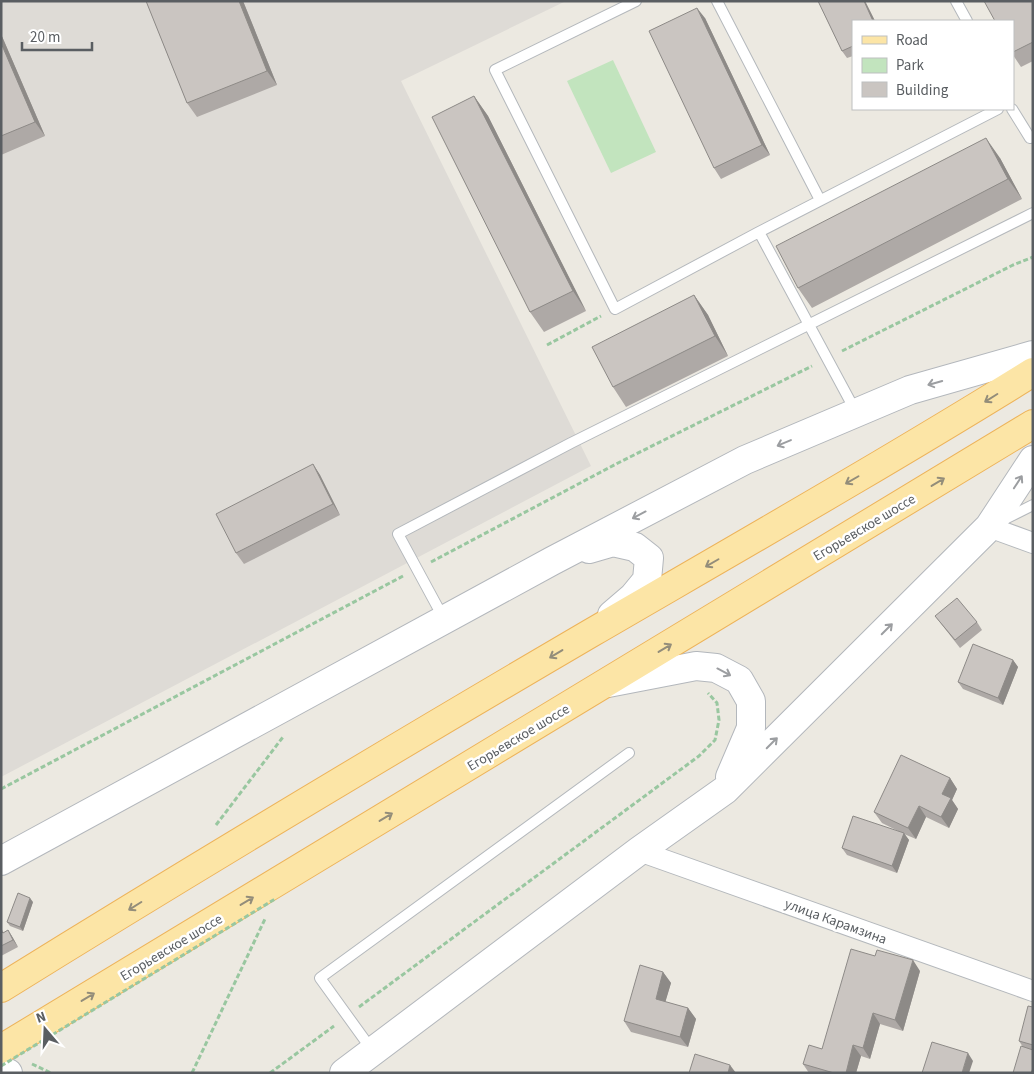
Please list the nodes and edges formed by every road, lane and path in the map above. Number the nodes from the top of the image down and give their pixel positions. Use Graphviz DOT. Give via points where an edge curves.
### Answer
graph roads {
  1 [pos="636,1"];
  2 [pos="717,1"];
  3 [pos="956,1"];
  4 [pos="966,20"];
  5 [pos="996,110"];
  6 [pos="1013,110"];
  7 [pos="1032,140"];
  8 [pos="820,200"];
  9 [pos="1033,213"];
  10 [pos="759,232"];
  11 [pos="1033,258"];
  12 [pos="615,309"];
  13 [pos="810,324"];
  14 [pos="547,345"];
  15 [pos="1033,355"];
  16 [pos="828,358"];
  17 [pos="1033,372"];
  18 [pos="857,412"];
  19 [pos="1033,424"];
  20 [pos="1033,460"];
  21 [pos="1033,505"];
  22 [pos="990,527"];
  23 [pos="1033,544"];
  24 [pos="552,561"];
  25 [pos="445,620"];
  26 [pos="588,635"];
  27 [pos="608,682"];
  28 [pos="706,692"];
  29 [pos="286,734"];
  30 [pos="630,753"];
  31 [pos="725,790"];
  32 [pos="212,832"];
  33 [pos="639,851"];
  34 [pos="1,861"];
  35 [pos="271,907"];
  36 [pos="267,915"];
  37 [pos="1,988"];
  38 [pos="1033,991"];
  39 [pos="347,1016"];
  40 [pos="1,1049"];
  41 [pos="373,1051"];
  42 [pos="1,1068"];
  43 [pos="8,1073"];
  44 [pos="192,1073"];
  45 [pos="270,1073"];
  46 [pos="344,1073"];
  1 -- 12 [label="lane" via="495,70"];
  2 -- 8 [label="lane"];
  3 -- 4 [label="lane"];
  5 -- 8 [label="lane"];
  6 -- 7 [label="lane"];
  8 -- 10 [label="lane"];
  9 -- 13 [label="lane"];
  10 -- 12 [label="lane"];
  10 -- 13 [label="lane"];
  11 -- 16 [label="path"];
  12 -- 14 [label="path"];
  13 -- 16 [label="lane"];
  13 -- 25 [label="lane" via="571,443 398,534"];
  15 -- 18 [label="street, one-way" via="910,390"];
  16 -- 18 [label="lane"];
  17 -- 26 [label="main road, one-way"];
  18 -- 24 [label="street, one-way" via="744,460"];
  27 -- 19 [label="main road, Егорьевское шоссе, one-way"];
  22 -- 20 [label="street, one-way"];
  21 -- 22 [label="lane"];
  22 -- 23 [label="street"];
  31 -- 22 [label="street, one-way"];
  24 -- 25 [label="street"];
  24 -- 26 [label="street" via="613,542 635,547 649,558 647,580 633,597"];
  25 -- 34 [label="street"];
  26 -- 37 [label="main road, one-way"];
  27 -- 31 [label="street, one-way" via="696,666 716,668 739,680 751,701 751,728"];
  40 -- 27 [label="main road, Егорьевское шоссе, one-way"];
  28 -- 39 [label="path" via="717,703 719,720 715,740 699,756"];
  29 -- 32 [label="path"];
  30 -- 39 [label="lane" via="320,978"];
  31 -- 33 [label="street"];
  33 -- 38 [label="street, улица Карамзина"];
  33 -- 41 [label="street"];
  35 -- 42 [label="path, bridge" via="275,899"];
  36 -- 44 [label="path"];
  39 -- 41 [label="lane"];
  39 -- 45 [label="path"];
  41 -- 46 [label="street"];
  42 -- 43 [label="street"];
}
